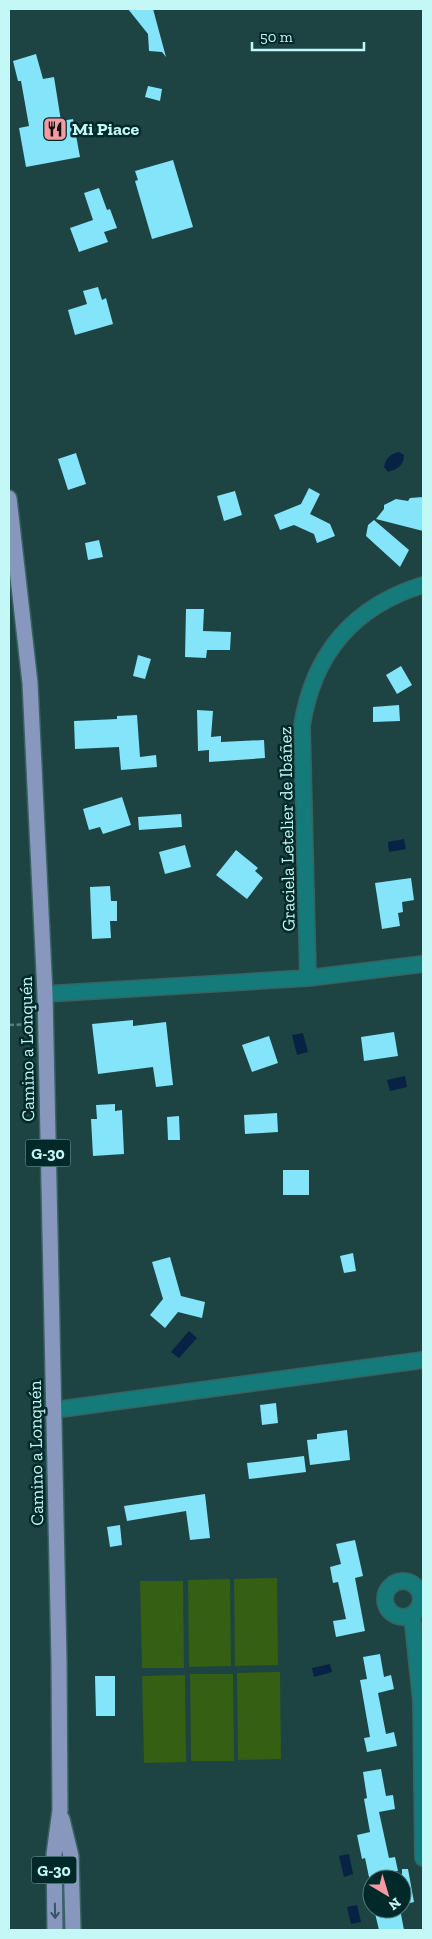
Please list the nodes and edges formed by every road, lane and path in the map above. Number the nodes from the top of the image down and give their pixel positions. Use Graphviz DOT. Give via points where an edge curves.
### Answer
graph roads {
  1 [pos="9,498"];
  2 [pos="423,585"];
  3 [pos="423,964"];
  4 [pos="308,978"];
  5 [pos="45,994"];
  6 [pos="46,1023"];
  7 [pos="9,1025"];
  8 [pos="423,1360"];
  9 [pos="54,1410"];
  10 [pos="412,1615"];
  11 [pos="60,1810"];
  12 [pos="423,1858"];
  13 [pos="55,1930"];
  14 [pos="73,1930"];
  1 -- 5 [label="main road, Camino a Lonquén / G-30" via="30,683"];
  2 -- 4 [label="street, Graciela Letelier de Ibáñez" via="385,601 352,623 325,658 308,695 302,726"];
  3 -- 4 [label="street"];
  4 -- 5 [label="street"];
  5 -- 6 [label="main road, Camino a Lonquén / G-30"];
  6 -- 7 [label="path"];
  6 -- 9 [label="main road, Camino a Lonquén / G-30"];
  8 -- 9 [label="street"];
  9 -- 11 [label="main road, Camino a Lonquén / G-30"];
  10 -- 12 [label="street" via="421,1701"];
  11 -- 13 [label="main road, Camino a Lonquén / G-30, one-way" via="54,1854"];
  11 -- 14 [label="main road, Camino a Lonquén / G-30" via="71,1856"];
}
